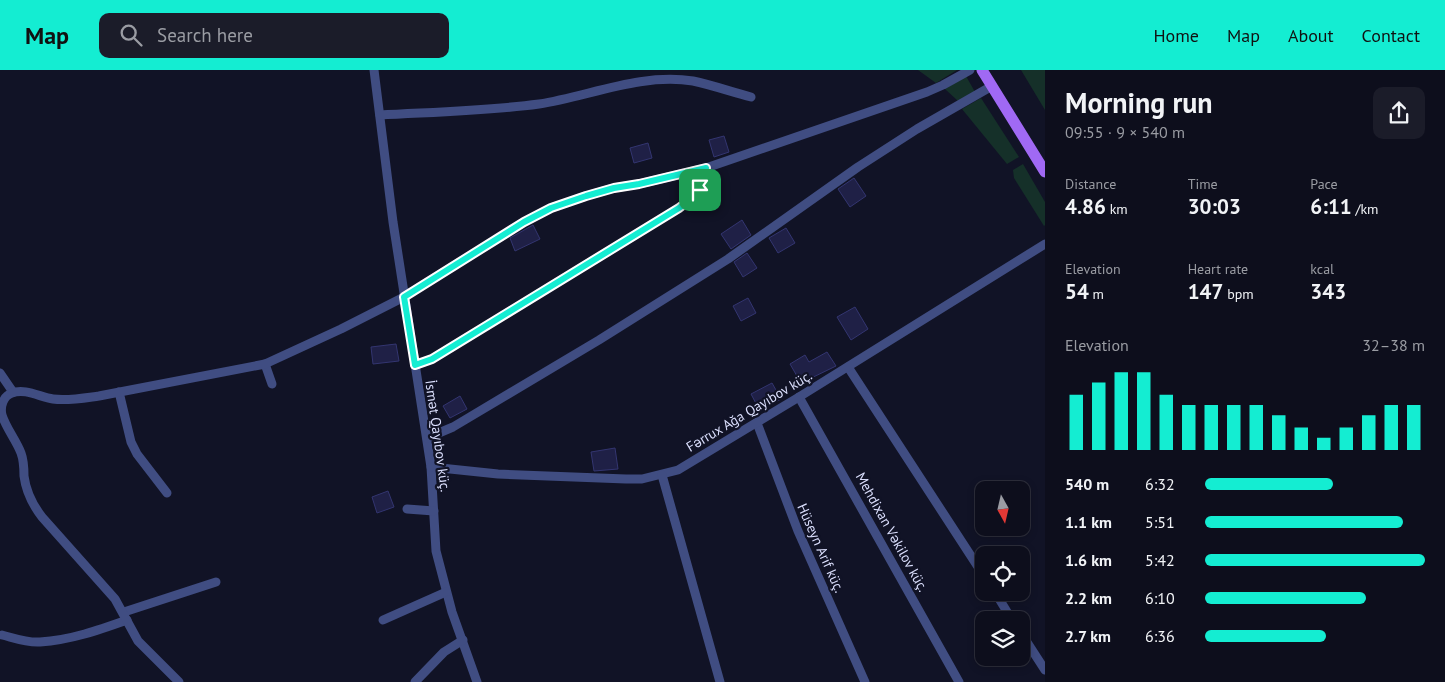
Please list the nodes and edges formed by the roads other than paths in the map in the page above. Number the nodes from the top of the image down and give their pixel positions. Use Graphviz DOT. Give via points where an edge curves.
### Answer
graph roads {
  1 [pos="374,70"];
  2 [pos="970,70"];
  3 [pos="982,70"];
  4 [pos="992,86"];
  5 [pos="751,98"];
  6 [pos="380,115"];
  7 [pos="706,168"];
  8 [pos="1045,172"];
  9 [pos="1045,244"];
  10 [pos="404,297"];
  11 [pos="265,364"];
  12 [pos="415,365"];
  13 [pos="848,367"];
  14 [pos="0,373"];
  15 [pos="272,384"];
  16 [pos="13,392"];
  17 [pos="119,392"];
  18 [pos="799,397"];
  19 [pos="757,423"];
  20 [pos="427,438"];
  21 [pos="431,467"];
  22 [pos="662,475"];
  23 [pos="168,493"];
  24 [pos="407,509"];
  25 [pos="434,511"];
  26 [pos="975,562"];
  27 [pos="216,582"];
  28 [pos="446,592"];
  29 [pos="125,616"];
  30 [pos="383,620"];
  31 [pos="2,635"];
  32 [pos="462,640"];
  33 [pos="1030,648"];
  34 [pos="1045,670"];
  35 [pos="178,682"];
  36 [pos="415,682"];
  37 [pos="477,682"];
  38 [pos="720,682"];
  39 [pos="866,682"];
  40 [pos="959,682"];
  1 -- 6 [label="street, İsmət Qayıbov küç."];
  2 -- 7 [label="street" via="927,92"];
  3 -- 4 [label="main road"];
  4 -- 8 [label="main road"];
  4 -- 20 [label="street" via="858,167 728,258 607,335 453,427"];
  5 -- 6 [label="street" via="692,81 662,80 624,84 512,107"];
  6 -- 10 [label="street, İsmət Qayıbov küç."];
  7 -- 10 [label="street" via="614,188 551,208"];
  7 -- 12 [label="street" via="700,190 679,208 432,359"];
  9 -- 13 [label="street, Fərrux Ağa Qayıbov küç."];
  10 -- 11 [label="street"];
  10 -- 12 [label="street, İsmət Qayıbov küç."];
  11 -- 15 [label="street"];
  11 -- 17 [label="street"];
  12 -- 20 [label="street, İsmət Qayıbov küç."];
  13 -- 18 [label="street, Fərrux Ağa Qayıbov küç."];
  13 -- 26 [label="street"];
  14 -- 16 [label="street"];
  16 -- 17 [label="street" via="22,391 53,399"];
  16 -- 29 [label="street" via="6,396 2,415 21,453 33,506 115,599"];
  17 -- 23 [label="street" via="131,442"];
  18 -- 19 [label="street, Fərrux Ağa Qayıbov küç."];
  18 -- 40 [label="street, Mehdixan Vəkilov küç."];
  19 -- 22 [label="street, Fərrux Ağa Qayıbov küç." via="678,470"];
  19 -- 39 [label="street, Hüseyn Arif küç." via="798,531"];
  20 -- 21 [label="street, İsmət Qayıbov küç."];
  21 -- 22 [label="street, Fərrux Ağa Qayıbov küç." via="498,474 626,479"];
  21 -- 25 [label="street, İsmət Qayıbov küç."];
  22 -- 38 [label="street"];
  24 -- 25 [label="street"];
  25 -- 28 [label="street, İsmət Qayıbov küç." via="436,551"];
  27 -- 29 [label="street"];
  28 -- 30 [label="street"];
  28 -- 32 [label="street, İsmət Qayıbov küç."];
  29 -- 31 [label="street" via="86,634 39,642"];
  29 -- 35 [label="street" via="138,642"];
  32 -- 36 [label="street" via="444,652"];
  32 -- 37 [label="street, İsmət Qayıbov küç."];
  33 -- 34 [label="street"];
}
